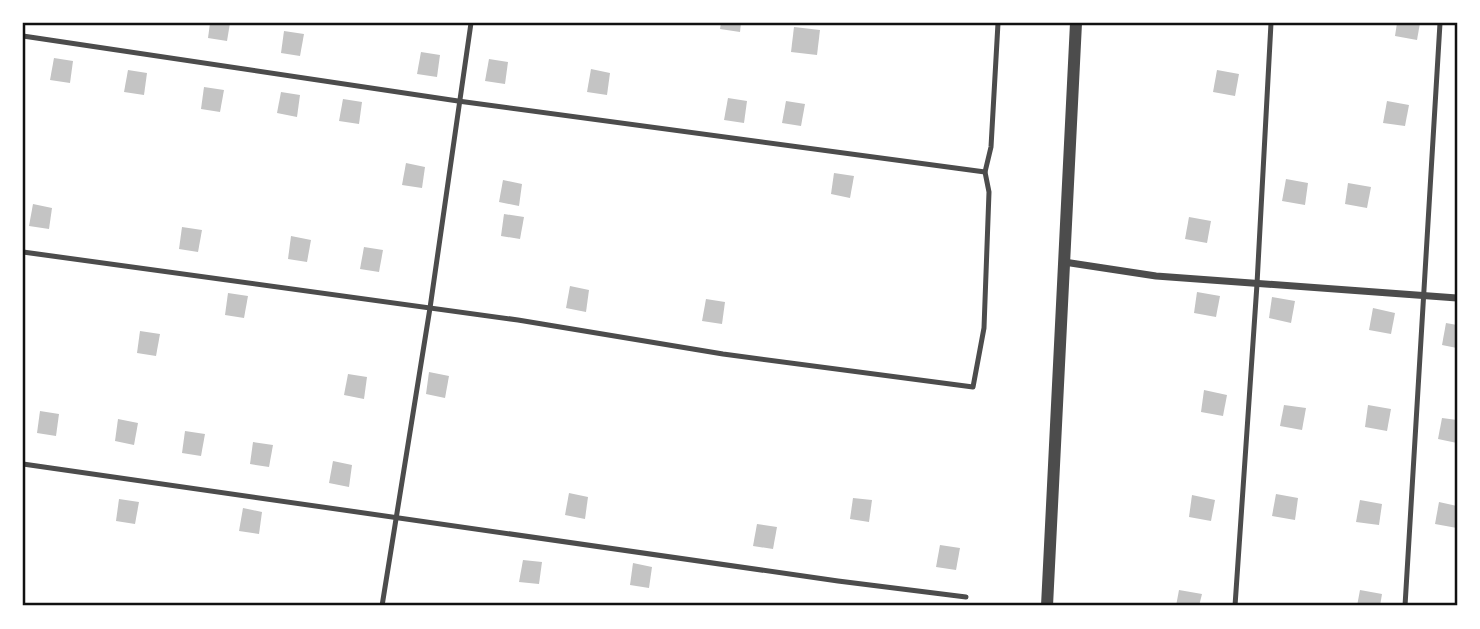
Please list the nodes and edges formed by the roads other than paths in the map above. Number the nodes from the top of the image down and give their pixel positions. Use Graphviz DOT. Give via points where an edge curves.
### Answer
graph roads {
  1 [pos="471,23"];
  2 [pos="998,23"];
  3 [pos="1076,23"];
  4 [pos="1270,23"];
  5 [pos="1440,23"];
  6 [pos="23,36"];
  7 [pos="458,101"];
  8 [pos="985,172"];
  9 [pos="23,251"];
  10 [pos="1064,262"];
  11 [pos="1257,284"];
  12 [pos="1425,296"];
  13 [pos="1457,298"];
  14 [pos="430,308"];
  15 [pos="23,464"];
  16 [pos="397,518"];
  17 [pos="966,597"];
  18 [pos="382,606"];
  19 [pos="1047,606"];
  20 [pos="1234,606"];
  21 [pos="1405,606"];
  1 -- 7 [label="lane"];
  2 -- 8 [label="lane" via="992,147"];
  3 -- 10 [label="street"];
  4 -- 11 [label="lane"];
  5 -- 12 [label="lane"];
  6 -- 7 [label="lane"];
  7 -- 8 [label="lane"];
  7 -- 14 [label="lane"];
  8 -- 14 [label="lane" via="989,192 984,328 973,387"];
  9 -- 14 [label="lane"];
  10 -- 11 [label="street"];
  10 -- 19 [label="street"];
  11 -- 12 [label="street"];
  11 -- 20 [label="lane"];
  12 -- 13 [label="street"];
  12 -- 21 [label="lane"];
  14 -- 16 [label="lane"];
  15 -- 16 [label="lane"];
  16 -- 17 [label="lane"];
  16 -- 18 [label="lane"];
}
